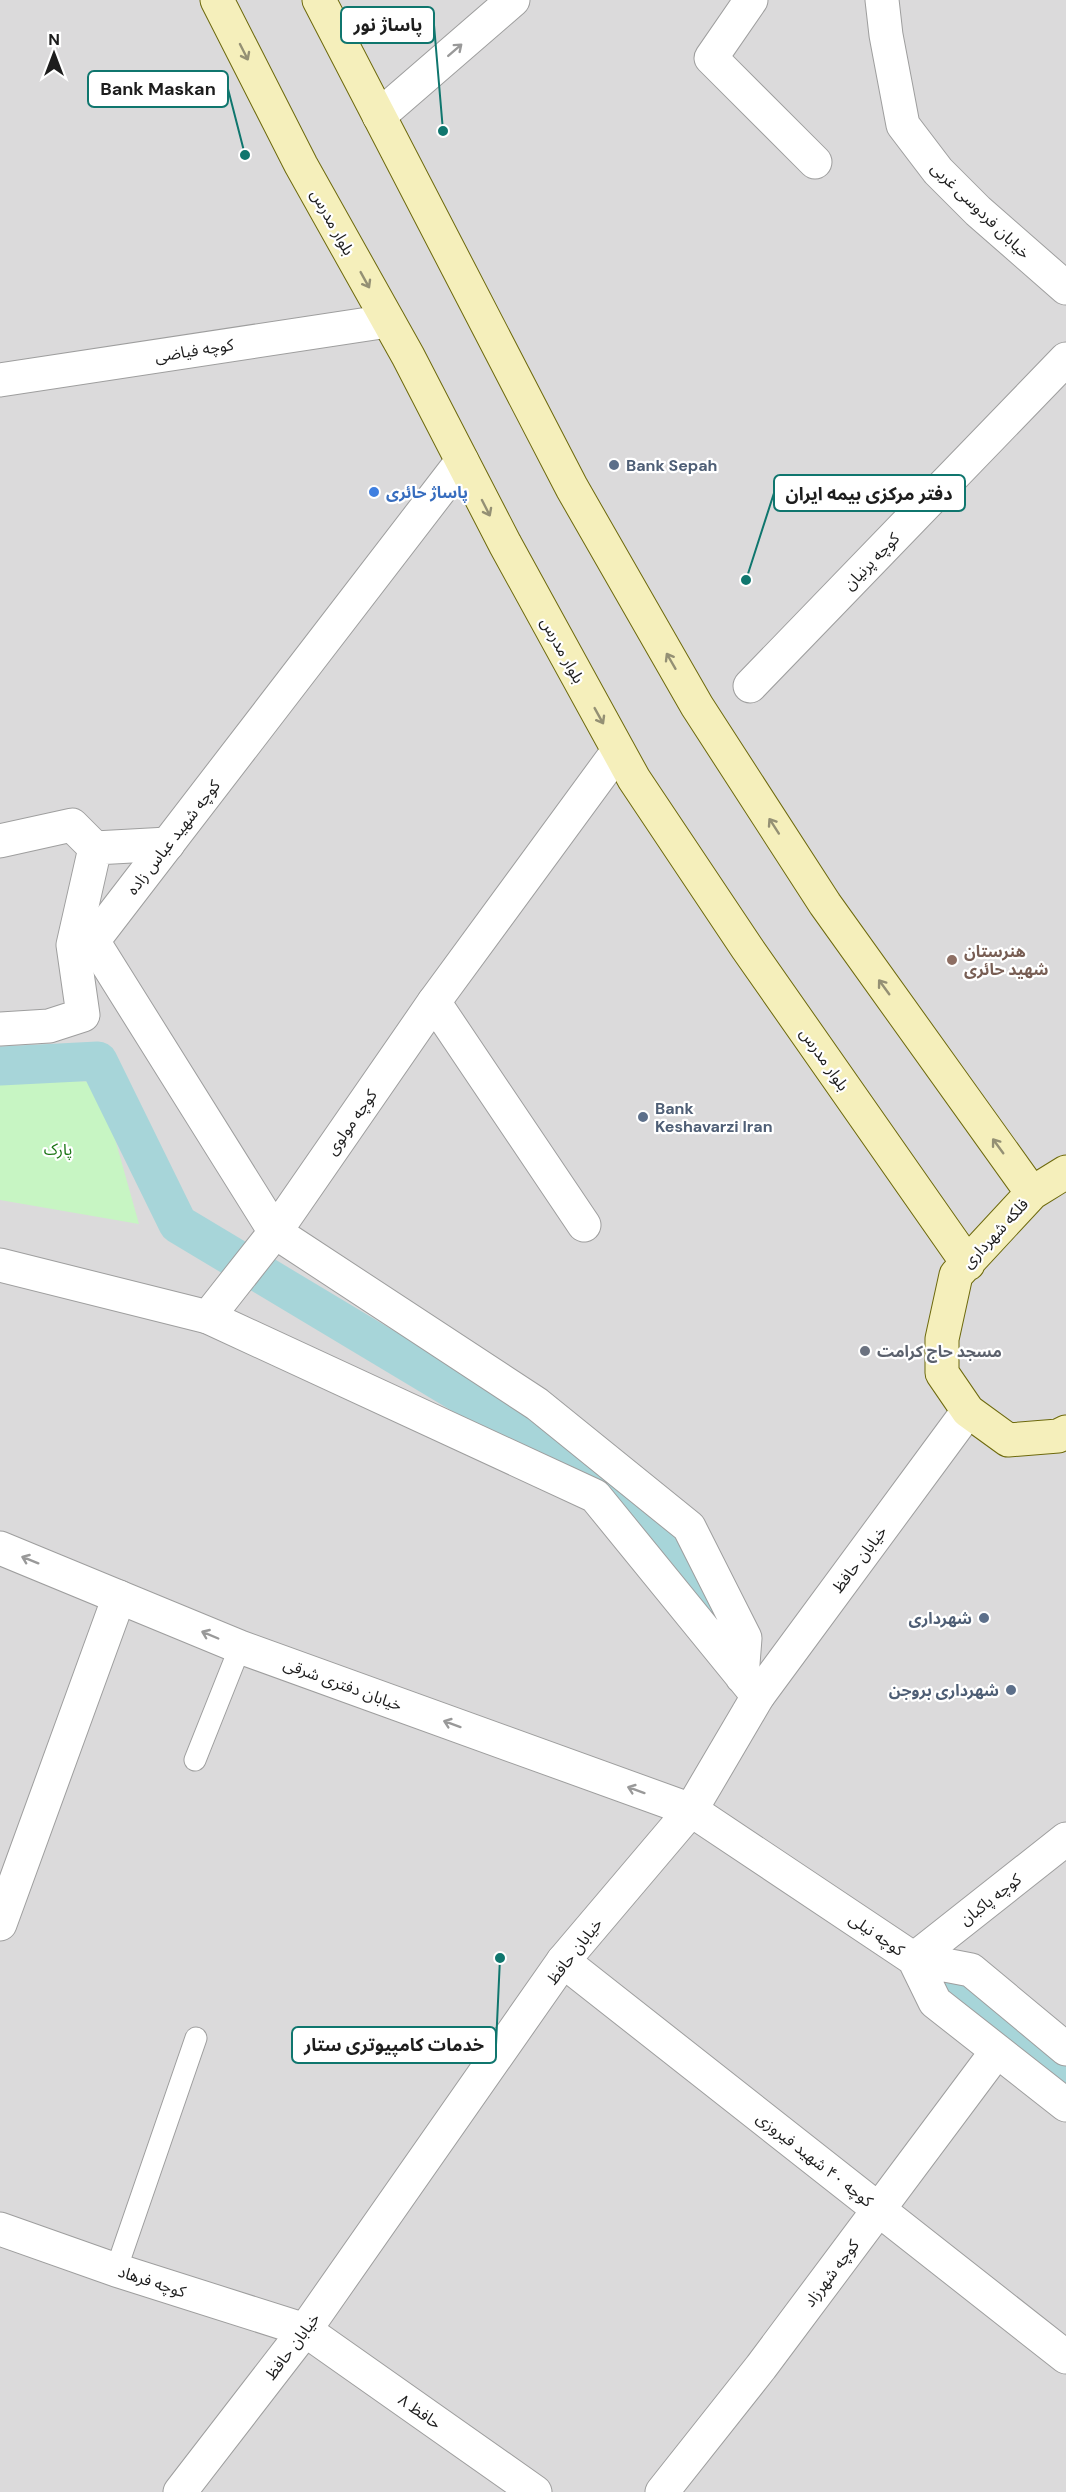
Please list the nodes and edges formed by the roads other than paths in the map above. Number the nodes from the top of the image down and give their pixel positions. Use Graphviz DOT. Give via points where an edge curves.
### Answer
graph roads {
  1 [pos="217,0"];
  2 [pos="319,0"];
  3 [pos="513,0"];
  4 [pos="751,0"];
  5 [pos="882,0"];
  6 [pos="379,116"];
  7 [pos="815,162"];
  8 [pos="1066,288"];
  9 [pos="388,321"];
  10 [pos="1066,359"];
  11 [pos="0,380"];
  12 [pos="462,461"];
  13 [pos="750,686"];
  14 [pos="618,751"];
  15 [pos="0,841"];
  16 [pos="168,844"];
  17 [pos="95,848"];
  18 [pos="434,1002"];
  19 [pos="0,1029"];
  20 [pos="1066,1172"];
  21 [pos="1032,1193"];
  22 [pos="584,1225"];
  23 [pos="274,1232"];
  24 [pos="0,1264"];
  25 [pos="968,1264"];
  26 [pos="208,1317"];
  27 [pos="968,1411"];
  28 [pos="1066,1432"];
  29 [pos="0,1548"];
  30 [pos="119,1597"];
  31 [pos="240,1647"];
  32 [pos="750,1686"];
  33 [pos="195,1760"];
  34 [pos="691,1810"];
  35 [pos="1066,1839"];
  36 [pos="0,1924"];
  37 [pos="914,1959"];
  38 [pos="563,1961"];
  39 [pos="196,2038"];
  40 [pos="1066,2049"];
  41 [pos="997,2051"];
  42 [pos="1066,2105"];
  43 [pos="878,2210"];
  44 [pos="0,2229"];
  45 [pos="116,2270"];
  46 [pos="305,2330"];
  47 [pos="1066,2357"];
  48 [pos="180,2492"];
  49 [pos="535,2492"];
  50 [pos="662,2492"];
  1 -- 9 [label="main road, بلوار مدرس, one-way" via="301,165"];
  2 -- 6 [label="main road"];
  6 -- 3 [label="street, one-way"];
  4 -- 7 [label="street" via="711,58"];
  5 -- 8 [label="street, خیابان فردوسی غربی" via="903,125 938,171"];
  21 -- 6 [label="main road, one-way" via="825,904 697,706 572,488"];
  9 -- 11 [label="street, کوچه فیاضی"];
  9 -- 12 [label="main road, بلوار مدرس"];
  10 -- 13 [label="street, کوچه پرنیان"];
  12 -- 14 [label="main road, بلوار مدرس, one-way"];
  12 -- 16 [label="street, کوچه شهید عباس زاده"];
  14 -- 18 [label="street, کوچه مولوی"];
  14 -- 25 [label="main road, بلوار مدرس" via="747,948"];
  15 -- 17 [label="street" via="72,825"];
  16 -- 17 [label="street"];
  16 -- 23 [label="street, کوچه شهید عباس زاده" via="93,941"];
  17 -- 19 [label="street" via="73,945 83,1015 49,1026"];
  18 -- 22 [label="street"];
  18 -- 23 [label="street, کوچه مولوی"];
  20 -- 21 [label="main road, فلکه شهرداری"];
  21 -- 25 [label="main road, فلکه شهرداری"];
  23 -- 26 [label="street, کوچه مولوی"];
  23 -- 32 [label="street" via="537,1404 689,1527 745,1638"];
  24 -- 26 [label="street"];
  25 -- 27 [label="main road, فلکه شهرداری" via="956,1275 942,1339 942,1373"];
  26 -- 32 [label="street" via="594,1496"];
  27 -- 28 [label="main road, فلکه شهرداری" via="1008,1440"];
  27 -- 32 [label="street, خیابان حافظ"];
  30 -- 29 [label="street, خیابان دفتری شرقی, one-way"];
  31 -- 30 [label="street, خیابان دفتری شرقی, one-way"];
  30 -- 36 [label="street"];
  31 -- 33 [label="lane"];
  34 -- 31 [label="street, خیابان دفتری شرقی, one-way"];
  32 -- 34 [label="street, خیابان حافظ"];
  34 -- 37 [label="street, کوچه نیلی"];
  34 -- 38 [label="street, خیابان حافظ"];
  35 -- 37 [label="street, کوچه پاکبان"];
  37 -- 40 [label="street" via="971,1970"];
  37 -- 41 [label="street, کوچه نیلی" via="935,2002"];
  38 -- 43 [label="street, کوچه ۴۰ شهید فیروزی"];
  38 -- 46 [label="street, خیابان حافظ"];
  39 -- 45 [label="lane"];
  41 -- 42 [label="street, کوچه نیلی"];
  41 -- 43 [label="street, کوچه شهرزاد"];
  43 -- 47 [label="street, کوچه ۴۰ شهید فیروزی"];
  43 -- 50 [label="street, کوچه شهرزاد"];
  44 -- 45 [label="street, کوچه فرهاد"];
  45 -- 46 [label="street, کوچه فرهاد"];
  46 -- 48 [label="street, خیابان حافظ"];
  46 -- 49 [label="street, حافظ ۸"];
}
